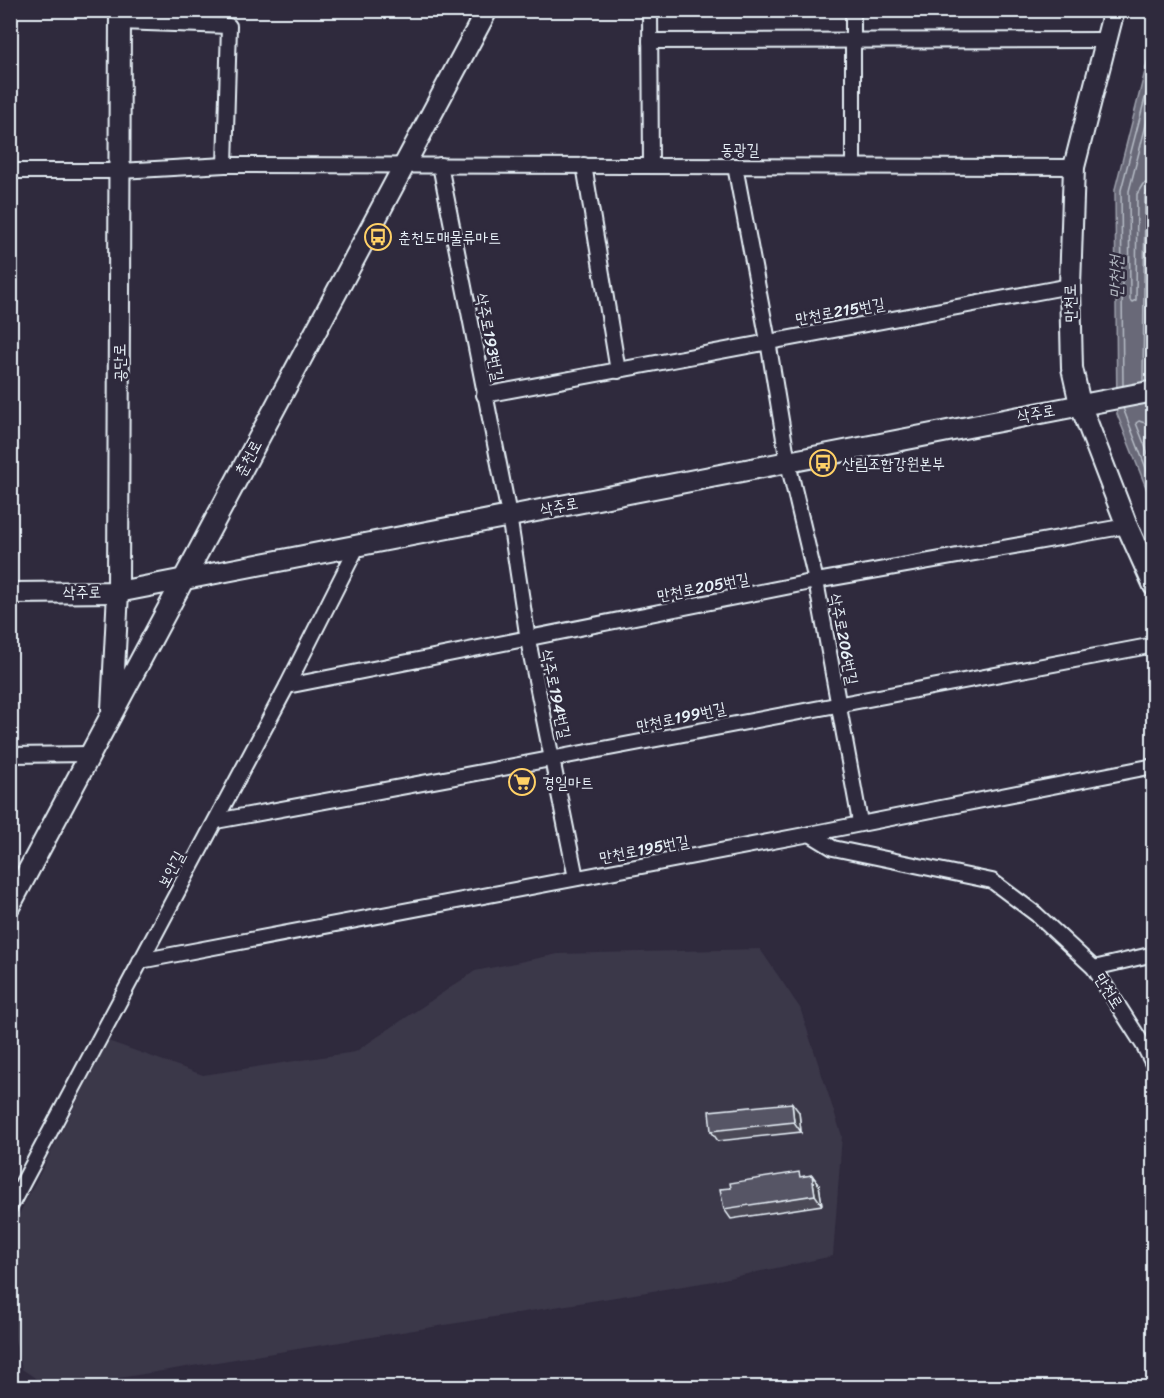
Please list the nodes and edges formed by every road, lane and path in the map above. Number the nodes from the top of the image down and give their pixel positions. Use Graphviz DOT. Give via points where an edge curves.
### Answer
graph roads {
  1 [pos="487,10"];
  2 [pos="650,10"];
  3 [pos="853,10"];
  4 [pos="1114,10"];
  5 [pos="120,16"];
  6 [pos="853,40"];
  7 [pos="1106,40"];
  8 [pos="650,41"];
  9 [pos="225,165"];
  10 [pos="407,165"];
  11 [pos="440,165"];
  12 [pos="584,165"];
  13 [pos="651,165"];
  14 [pos="735,166"];
  15 [pos="853,166"];
  16 [pos="1074,167"];
  17 [pos="10,171"];
  18 [pos="120,171"];
  19 [pos="1070,286"];
  20 [pos="768,340"];
  21 [pos="618,371"];
  22 [pos="1154,391"];
  23 [pos="484,395"];
  24 [pos="1080,404"];
  25 [pos="788,463"];
  26 [pos="509,515"];
  27 [pos="1127,526"];
  28 [pos="358,545"];
  29 [pos="182,580"];
  30 [pos="816,581"];
  31 [pos="1154,586"];
  32 [pos="118,592"];
  33 [pos="10,593"];
  34 [pos="528,639"];
  35 [pos="1154,645"];
  36 [pos="287,686"];
  37 [pos="839,702"];
  38 [pos="112,715"];
  39 [pos="91,754"];
  40 [pos="10,755"];
  41 [pos="554,760"];
  42 [pos="1154,766"];
  43 [pos="216,821"];
  44 [pos="860,822"];
  45 [pos="810,834"];
  46 [pos="576,878"];
  47 [pos="10,905"];
  48 [pos="1154,954"];
  49 [pos="140,961"];
  50 [pos="1094,968"];
  51 [pos="1154,1066"];
  52 [pos="10,1207"];
  1 -- 10 [label="street, 춘천로"];
  2 -- 8 [label="street"];
  3 -- 6 [label="street"];
  4 -- 7 [label="street, 만천로"];
  5 -- 9 [label="street" via="228,26"];
  5 -- 18 [label="street, 공단로"];
  6 -- 7 [label="street"];
  6 -- 8 [label="street"];
  6 -- 15 [label="street"];
  7 -- 16 [label="street, 만천로"];
  8 -- 13 [label="street"];
  9 -- 10 [label="street, 동광길"];
  9 -- 18 [label="street, 동광길"];
  10 -- 11 [label="street, 동광길"];
  10 -- 29 [label="street, 춘천로"];
  11 -- 12 [label="street, 동광길"];
  11 -- 23 [label="street, 삭주로193번길"];
  12 -- 13 [label="street, 동광길"];
  12 -- 21 [label="street"];
  13 -- 14 [label="street, 동광길"];
  14 -- 15 [label="street, 동광길"];
  14 -- 20 [label="street, 삭주로206번길"];
  15 -- 16 [label="street, 동광길"];
  16 -- 19 [label="street, 만천로"];
  17 -- 18 [label="street, 동광길"];
  18 -- 32 [label="street, 공단로"];
  19 -- 20 [label="street, 만천로215번길"];
  19 -- 24 [label="street, 만천로" via="1072,368"];
  20 -- 21 [label="street, 만천로215번길"];
  20 -- 25 [label="street, 삭주로206번길"];
  21 -- 23 [label="street, 만천로215번길"];
  22 -- 24 [label="street, 삭주로"];
  23 -- 26 [label="street, 삭주로193번길"];
  24 -- 25 [label="street, 삭주로"];
  24 -- 27 [label="street, 만천로"];
  25 -- 26 [label="street, 삭주로"];
  25 -- 30 [label="street, 삭주로206번길"];
  26 -- 28 [label="street, 삭주로"];
  26 -- 34 [label="street, 삭주로194번길"];
  27 -- 30 [label="street, 만천로205번길"];
  27 -- 31 [label="street, 만천로"];
  28 -- 29 [label="street, 삭주로"];
  28 -- 36 [label="street, 보안길"];
  29 -- 32 [label="street, 삭주로"];
  29 -- 38 [label="street, 춘천로"];
  30 -- 34 [label="street, 만천로205번길"];
  30 -- 37 [label="street, 삭주로206번길"];
  32 -- 33 [label="street, 삭주로"];
  32 -- 38 [label="street, 공단로"];
  34 -- 36 [label="street, 만천로205번길"];
  34 -- 41 [label="street, 삭주로194번길"];
  35 -- 37 [label="street, 만천로199번길"];
  36 -- 43 [label="street, 보안길"];
  37 -- 41 [label="street, 만천로199번길"];
  37 -- 44 [label="street, 삭주로206번길"];
  38 -- 39 [label="street, 춘천로"];
  39 -- 40 [label="street"];
  39 -- 47 [label="street, 춘천로"];
  41 -- 43 [label="street, 만천로199번길"];
  41 -- 46 [label="street, 삭주로194번길"];
  42 -- 44 [label="street, 만천로195번길"];
  43 -- 49 [label="street, 보안길"];
  44 -- 45 [label="street, 만천로195번길"];
  45 -- 46 [label="street, 만천로195번길"];
  45 -- 50 [label="street" via="833,848 992,881 1036,914"];
  46 -- 49 [label="street, 만천로195번길"];
  48 -- 50 [label="street, 만천로"];
  49 -- 52 [label="street, 보안길"];
  50 -- 51 [label="street, 만천로"];
}
